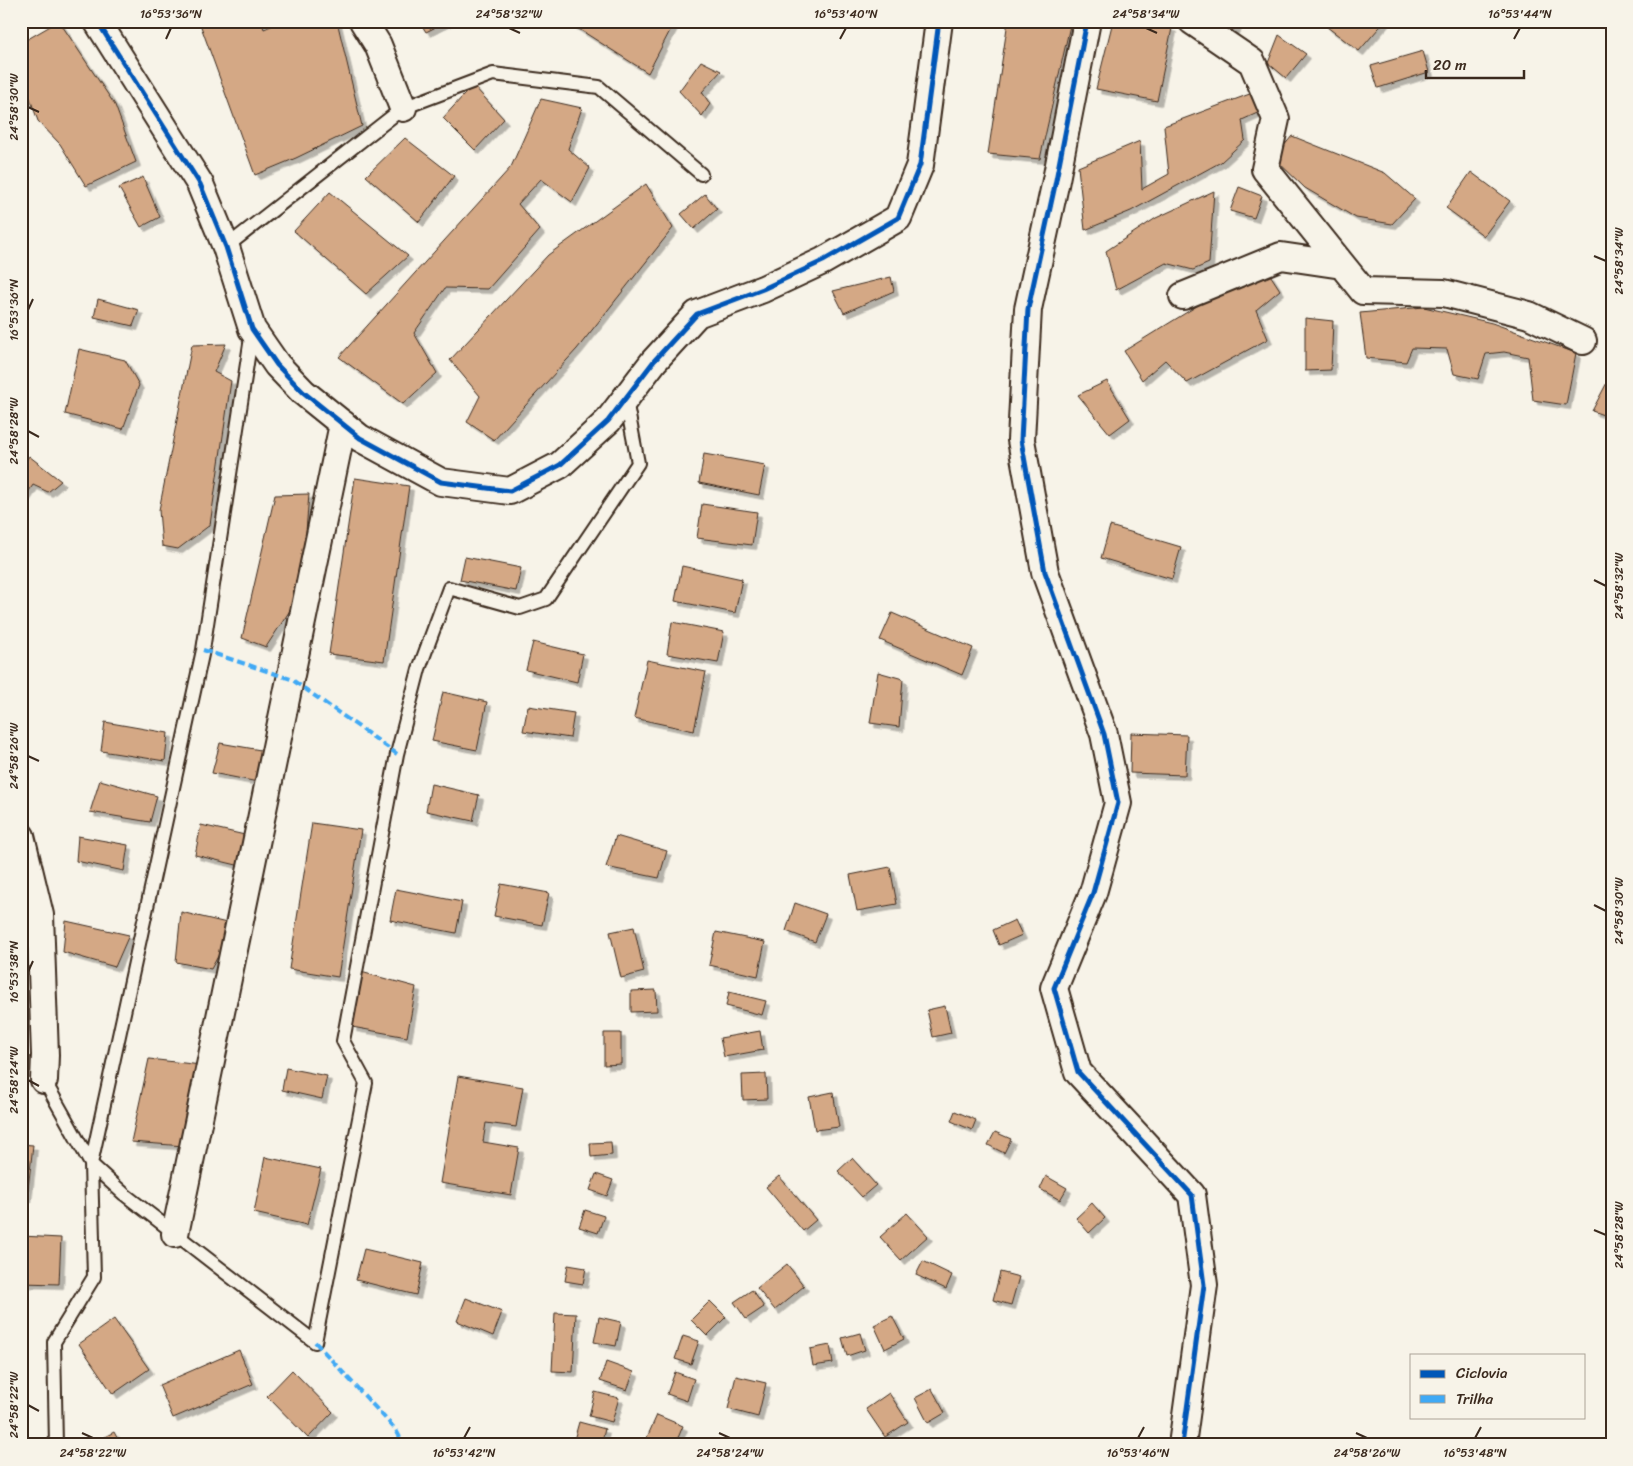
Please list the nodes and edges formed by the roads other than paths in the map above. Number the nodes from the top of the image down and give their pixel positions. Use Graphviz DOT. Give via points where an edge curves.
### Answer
graph roads {
  1 [pos="97,21"];
  2 [pos="363,21"];
  3 [pos="939,21"];
  4 [pos="1087,21"];
  5 [pos="1192,21"];
  6 [pos="403,108"];
  7 [pos="701,174"];
  8 [pos="226,247"];
  9 [pos="1342,265"];
  10 [pos="1183,296"];
  11 [pos="252,328"];
  12 [pos="1583,341"];
  13 [pos="626,399"];
  14 [pos="343,424"];
  15 [pos="21,836"];
  16 [pos="44,1080"];
  17 [pos="91,1164"];
  18 [pos="175,1234"];
  19 [pos="56,1445"];
  20 [pos="1182,1445"];
  1 -- 8 [label="street" via="200,184"];
  2 -- 6 [label="street" via="378,45"];
  3 -- 13 [label="street" via="920,165 898,218 823,261 763,289 697,314 654,361"];
  4 -- 20 [label="street" via="1028,309 1021,440 1045,572 1104,734 1118,803 1093,893 1054,988 1078,1072 1192,1195 1204,1285"];
  5 -- 9 [label="street" via="1252,62 1276,120 1265,169"];
  6 -- 7 [label="lane" via="494,74 599,87"];
  6 -- 8 [label="lane"];
  8 -- 11 [label="street"];
  9 -- 10 [label="street" via="1281,256"];
  9 -- 12 [label="street" via="1362,291 1444,293 1530,314"];
  11 -- 14 [label="street" via="277,364 303,392"];
  11 -- 17 [label="lane" via="203,650"];
  13 -- 14 [label="street" via="608,421 560,466 510,491 441,482 360,438"];
  13 -- 18 [label="lane" via="638,463 546,599 520,608 449,588 419,669 397,754 343,1041 366,1084 315,1342"];
  14 -- 18 [label="street"];
  15 -- 16 [label="street" via="40,915"];
  16 -- 17 [label="lane"];
  17 -- 18 [label="lane"];
  17 -- 19 [label="lane" via="94,1276 54,1342"];
}
